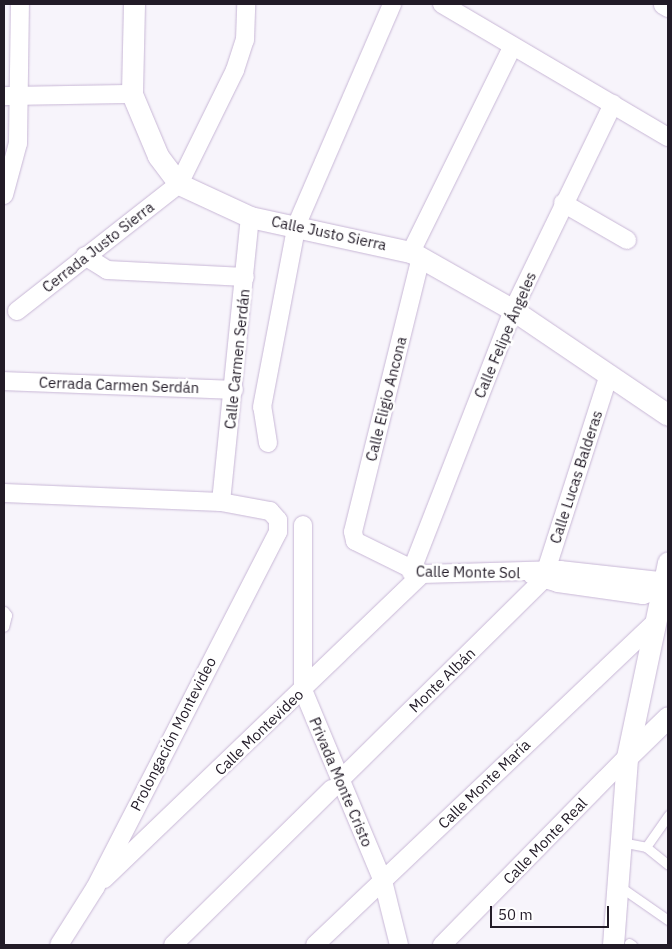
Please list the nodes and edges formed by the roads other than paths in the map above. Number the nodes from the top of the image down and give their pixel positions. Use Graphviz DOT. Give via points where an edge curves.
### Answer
graph roads {
  1 [pos="20,4"];
  2 [pos="134,4"];
  3 [pos="246,4"];
  4 [pos="392,4"];
  5 [pos="442,4"];
  6 [pos="512,48"];
  7 [pos="132,94"];
  8 [pos="11,96"];
  9 [pos="613,104"];
  10 [pos="668,137"];
  11 [pos="179,184"];
  12 [pos="4,195"];
  13 [pos="563,203"];
  14 [pos="250,217"];
  15 [pos="297,224"];
  16 [pos="627,240"];
  17 [pos="416,254"];
  18 [pos="85,256"];
  19 [pos="245,278"];
  20 [pos="17,310"];
  21 [pos="513,310"];
  22 [pos="609,375"];
  23 [pos="4,381"];
  24 [pos="234,390"];
  25 [pos="668,414"];
  26 [pos="268,443"];
  27 [pos="4,492"];
  28 [pos="221,502"];
  29 [pos="302,525"];
  30 [pos="355,541"];
  31 [pos="416,573"];
  32 [pos="540,574"];
  33 [pos="666,581"];
  34 [pos="4,611"];
  35 [pos="653,624"];
  36 [pos="4,627"];
  37 [pos="303,690"];
  38 [pos="667,720"];
  39 [pos="627,758"];
  40 [pos="336,784"];
  41 [pos="668,815"];
  42 [pos="621,842"];
  43 [pos="646,848"];
  44 [pos="668,865"];
  45 [pos="382,881"];
  46 [pos="618,886"];
  47 [pos="94,888"];
  48 [pos="668,920"];
  49 [pos="59,945"];
  50 [pos="173,945"];
  51 [pos="315,945"];
  52 [pos="399,945"];
  53 [pos="442,945"];
  54 [pos="625,945"];
  1 -- 8 [label="street"];
  2 -- 7 [label="street"];
  3 -- 11 [label="street" via="245,40 235,70"];
  4 -- 15 [label="street"];
  5 -- 6 [label="street"];
  6 -- 9 [label="street"];
  6 -- 17 [label="street, Calle Eligio Ancona"];
  7 -- 8 [label="street"];
  7 -- 11 [label="street, Calle Justo Sierra" via="158,156"];
  8 -- 12 [label="street" via="18,143"];
  9 -- 10 [label="street"];
  9 -- 13 [label="street, Calle Felipe Ángeles"];
  11 -- 14 [label="street, Calle Justo Sierra"];
  11 -- 18 [label="street, Cerrada Justo Sierra"];
  13 -- 16 [label="street"];
  13 -- 21 [label="street, Calle Felipe Ángeles"];
  14 -- 15 [label="street, Calle Justo Sierra"];
  14 -- 19 [label="street, Calle Carmen Serdán"];
  15 -- 17 [label="street, Calle Justo Sierra"];
  15 -- 26 [label="street" via="262,406"];
  17 -- 21 [label="street, Calle Justo Sierra"];
  17 -- 30 [label="street, Calle Eligio Ancona" via="353,532"];
  18 -- 19 [label="street" via="107,270"];
  18 -- 20 [label="street, Cerrada Justo Sierra"];
  19 -- 24 [label="street, Calle Carmen Serdán"];
  21 -- 22 [label="street, Calle Justo Sierra"];
  21 -- 31 [label="street, Calle Felipe Ángeles"];
  22 -- 25 [label="street, Calle Justo Sierra"];
  22 -- 32 [label="street, Calle Lucas Balderas"];
  23 -- 24 [label="street, Cerrada Carmen Serdán"];
  24 -- 28 [label="street, Calle Carmen Serdán"];
  27 -- 28 [label="street"];
  28 -- 47 [label="street, Prolongación Montevideo" via="270,512 278,520 278,532"];
  29 -- 37 [label="street, Privada Monte Cristo"];
  30 -- 31 [label="street, Calle Monte Sol"];
  31 -- 32 [label="street, Calle Monte Sol"];
  31 -- 37 [label="street, Calle Montevideo"];
  32 -- 33 [label="street, Calle Monte Sol"];
  32 -- 40 [label="street, Monte Albán"];
  33 -- 35 [label="street"];
  34 -- 36 [label="lane" via="7,615"];
  35 -- 39 [label="street"];
  35 -- 45 [label="street, Calle Monte María"];
  37 -- 40 [label="street, Privada Monte Cristo"];
  37 -- 47 [label="street, Calle Montevideo"];
  38 -- 39 [label="street"];
  39 -- 42 [label="street"];
  39 -- 53 [label="street, Calle Monte Real"];
  40 -- 45 [label="street, Privada Monte Cristo"];
  40 -- 50 [label="street, Monte Albán"];
  41 -- 43 [label="lane"];
  42 -- 43 [label="lane"];
  42 -- 46 [label="street"];
  43 -- 44 [label="lane"];
  45 -- 51 [label="street, Calle Monte María"];
  45 -- 52 [label="street, Privada Monte Cristo"];
  46 -- 48 [label="lane"];
  46 -- 54 [label="street"];
  47 -- 49 [label="street, Prolongación Montevideo"];
}
